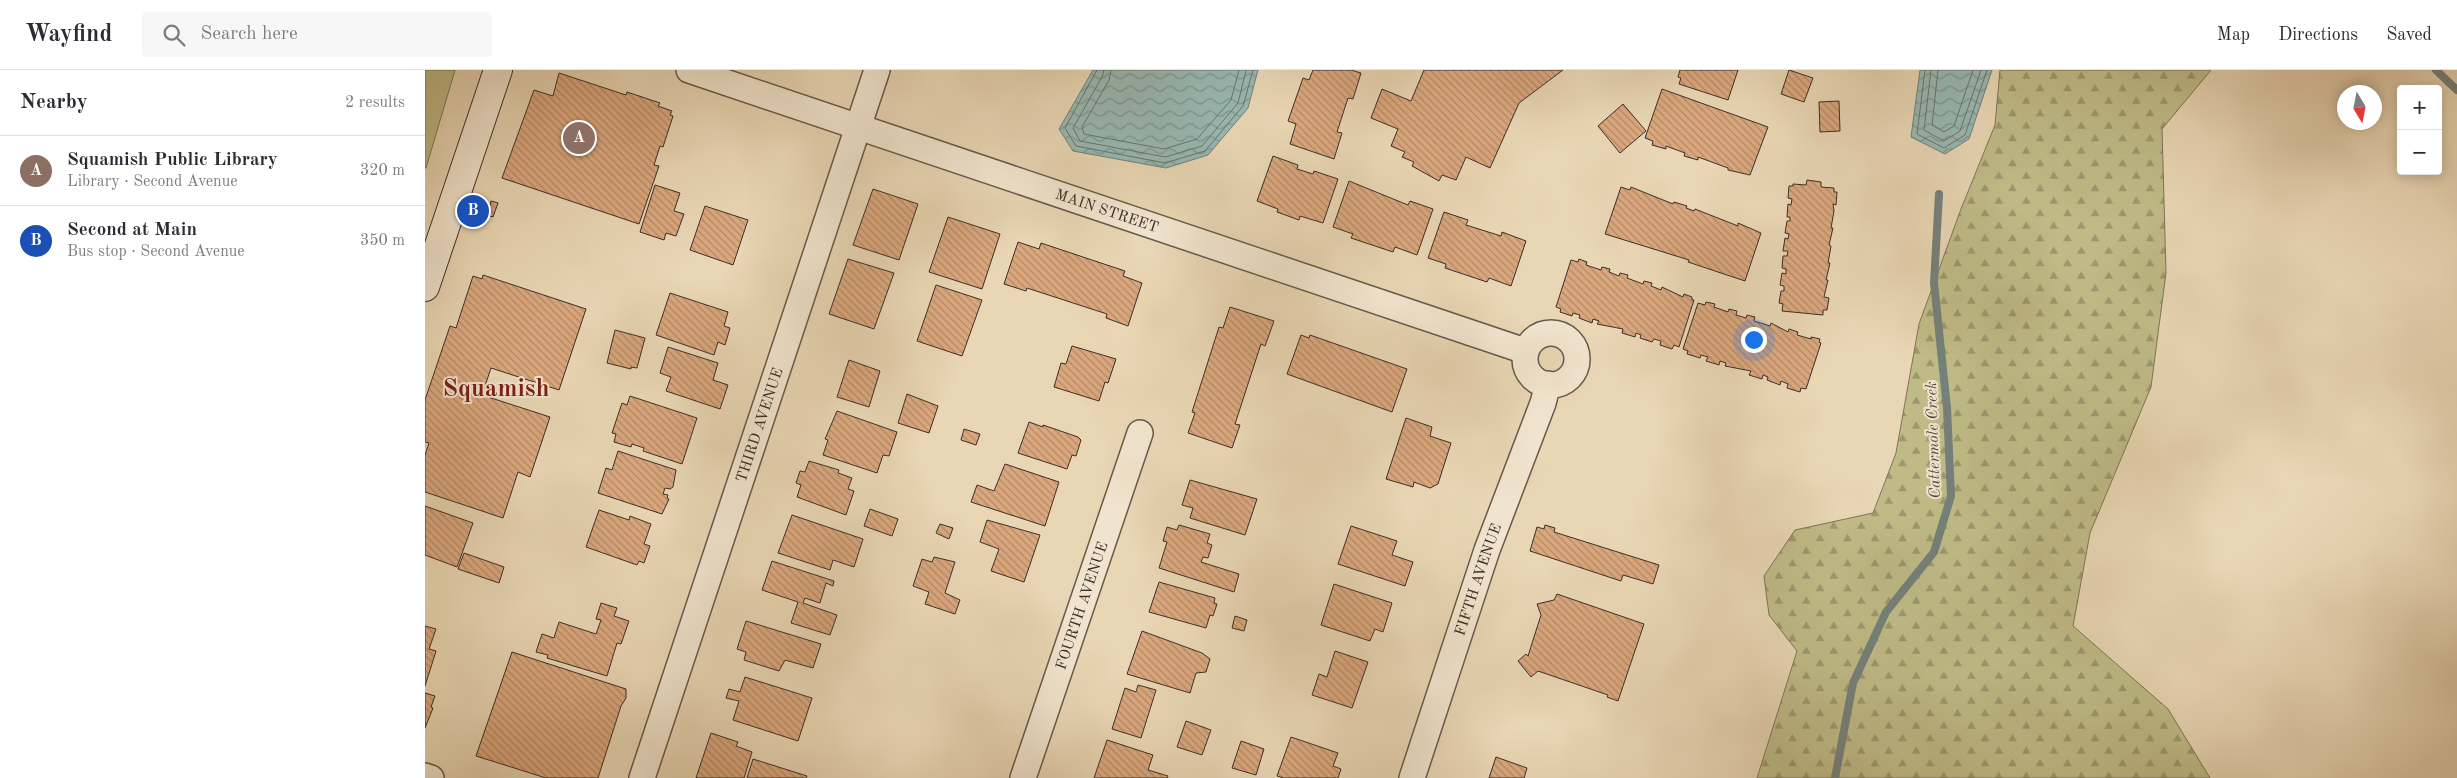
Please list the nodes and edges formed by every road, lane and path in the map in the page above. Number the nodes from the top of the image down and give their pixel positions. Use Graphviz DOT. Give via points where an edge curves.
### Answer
graph roads {
  1 [pos="498,70"];
  2 [pos="689,70"];
  3 [pos="877,70"];
  4 [pos="859,127"];
  5 [pos="425,287"];
  6 [pos="1525,351"];
  7 [pos="1548,384"];
  8 [pos="1140,432"];
  9 [pos="425,776"];
  10 [pos="431,778"];
  11 [pos="642,778"];
  12 [pos="1023,778"];
  13 [pos="1412,778"];
  1 -- 5 [label="street"];
  2 -- 4 [label="street, MAIN STREET"];
  3 -- 4 [label="street, THIRD AVENUE"];
  4 -- 6 [label="street, MAIN STREET"];
  4 -- 11 [label="street, THIRD AVENUE"];
  6 -- 7 [label="street" via="1527,369 1532,377"];
  6 -- 7 [label="street" via="1536,337 1544,333 1560,334 1573,345 1575,369 1563,382"];
  7 -- 13 [label="street, FIFTH AVENUE" via="1487,550"];
  8 -- 12 [label="street, FOURTH AVENUE"];
  9 -- 10 [label="street"];
}
